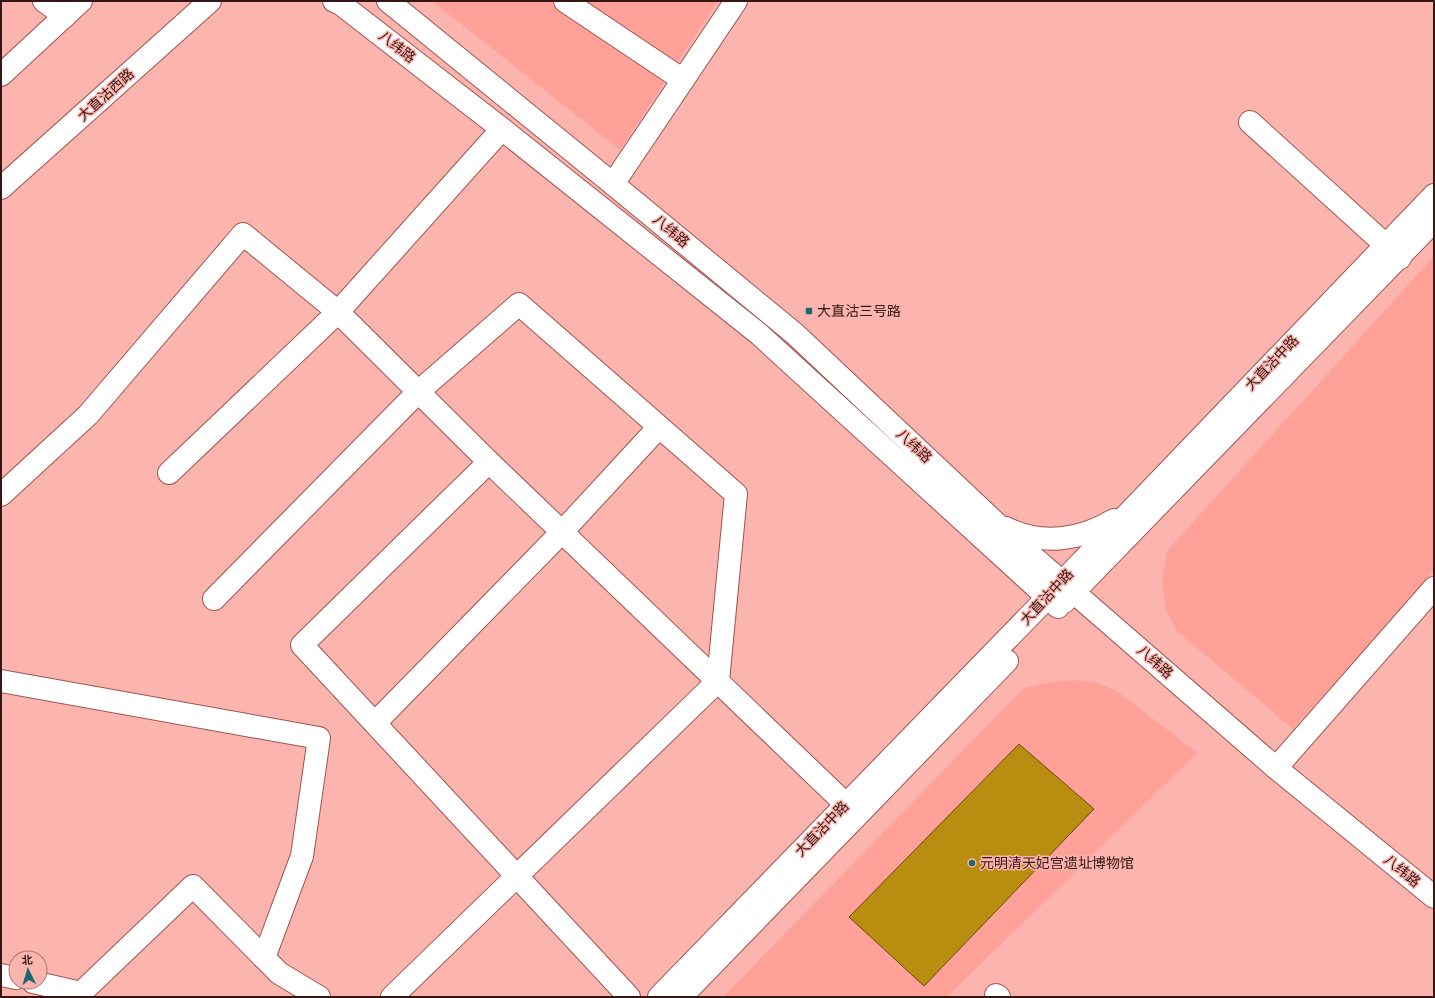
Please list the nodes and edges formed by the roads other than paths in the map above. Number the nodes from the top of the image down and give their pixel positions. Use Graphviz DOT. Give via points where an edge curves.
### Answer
graph roads {
  1 [pos="44,1"];
  2 [pos="81,1"];
  3 [pos="210,1"];
  4 [pos="226,1"];
  5 [pos="388,1"];
  6 [pos="565,1"];
  7 [pos="736,1"];
  8 [pos="338,2"];
  9 [pos="65,16"];
  10 [pos="176,32"];
  11 [pos="1,75"];
  12 [pos="683,80"];
  13 [pos="1250,122"];
  14 [pos="502,129"];
  15 [pos="614,184"];
  16 [pos="1,188"];
  17 [pos="1434,195"];
  18 [pos="1434,221"];
  19 [pos="1393,252"];
  20 [pos="338,312"];
  21 [pos="418,392"];
  22 [pos="658,427"];
  23 [pos="489,462"];
  24 [pos="169,473"];
  25 [pos="1,495"];
  26 [pos="1140,512"];
  27 [pos="998,524"];
  28 [pos="562,532"];
  29 [pos="985,541"];
  30 [pos="1081,562"];
  31 [pos="1043,565"];
  32 [pos="1068,586"];
  33 [pos="1434,588"];
  34 [pos="214,599"];
  35 [pos="1053,603"];
  36 [pos="1,681"];
  37 [pos="718,681"];
  38 [pos="375,723"];
  39 [pos="1276,768"];
  40 [pos="852,810"];
  41 [pos="516,875"];
  42 [pos="1434,897"];
  43 [pos="264,958"];
  44 [pos="48,985"];
  45 [pos="319,997"];
  46 [pos="392,997"];
  47 [pos="629,997"];
  48 [pos="659,997"];
  49 [pos="681,997"];
  1 -- 9 [label="street"];
  2 -- 9 [label="street"];
  3 -- 10 [label="street, 大直沽西路"];
  4 -- 10 [label="street"];
  5 -- 15 [label="street, 八纬路"];
  6 -- 12 [label="street"];
  7 -- 12 [label="street"];
  8 -- 14 [label="street, 八纬路"];
  9 -- 11 [label="street"];
  10 -- 16 [label="street, 大直沽西路"];
  12 -- 15 [label="street"];
  13 -- 19 [label="street"];
  14 -- 20 [label="street"];
  14 -- 29 [label="street, 八纬路" via="758,334"];
  15 -- 27 [label="street, 八纬路" via="795,334"];
  17 -- 19 [label="street, 大直沽中路"];
  18 -- 19 [label="street, 大直沽中路"];
  19 -- 26 [label="street, 大直沽中路"];
  20 -- 21 [label="street"];
  20 -- 24 [label="street"];
  20 -- 25 [label="street" via="243,234 88,415"];
  21 -- 22 [label="street" via="519,304"];
  21 -- 23 [label="street"];
  21 -- 34 [label="street"];
  22 -- 28 [label="street"];
  22 -- 37 [label="street" via="736,494"];
  23 -- 28 [label="street"];
  23 -- 38 [label="street" via="302,645"];
  26 -- 27 [label="street" via="1062,540 1016,533"];
  26 -- 30 [label="street" via="1110,546"];
  26 -- 32 [label="street, 大直沽中路"];
  27 -- 31 [label="street, 八纬路"];
  28 -- 37 [label="street"];
  28 -- 38 [label="street"];
  29 -- 31 [label="street"];
  29 -- 35 [label="street, 八纬路"];
  30 -- 31 [label="street"];
  30 -- 32 [label="street, 大直沽中路"];
  31 -- 32 [label="street, 八纬路"];
  32 -- 35 [label="street, 大直沽中路"];
  32 -- 39 [label="street, 八纬路"];
  33 -- 39 [label="street"];
  35 -- 40 [label="street, 大直沽中路"];
  36 -- 43 [label="street" via="319,738 302,856"];
  37 -- 40 [label="street"];
  37 -- 41 [label="street"];
  38 -- 41 [label="street"];
  39 -- 42 [label="street, 八纬路"];
  40 -- 48 [label="street, 大直沽中路"];
  40 -- 49 [label="street, 大直沽中路"];
  41 -- 46 [label="street"];
  41 -- 47 [label="street"];
  43 -- 44 [label="street" via="193,886 81,993"];
  43 -- 45 [label="street" via="279,973"];
}
